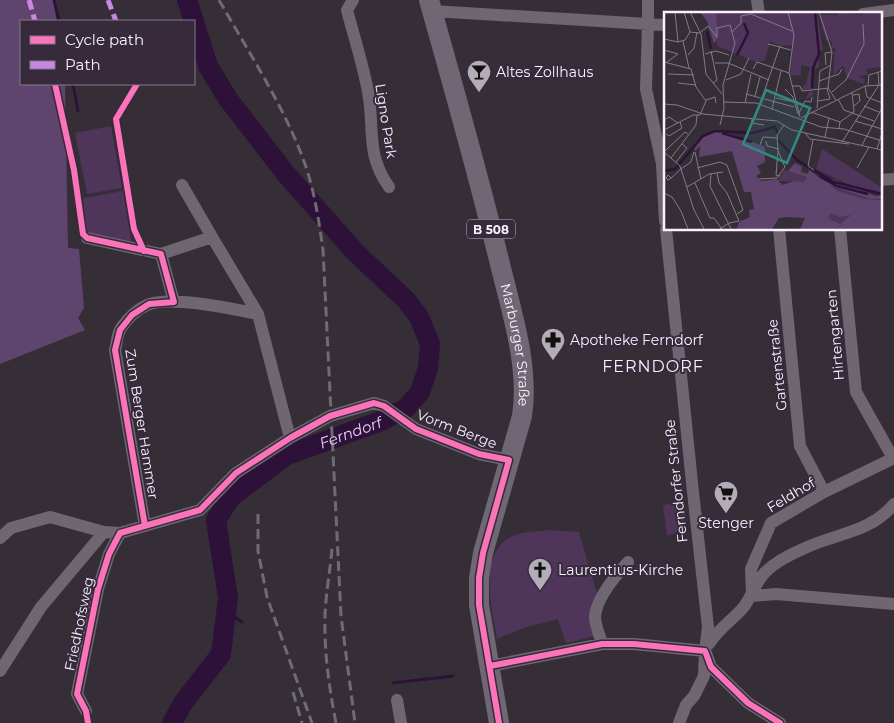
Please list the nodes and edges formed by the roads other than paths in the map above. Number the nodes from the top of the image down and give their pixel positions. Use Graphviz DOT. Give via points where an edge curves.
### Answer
graph roads {
  1 [pos="353,0"];
  2 [pos="648,0"];
  3 [pos="430,6"];
  4 [pos="894,10"];
  5 [pos="878,12"];
  6 [pos="648,24"];
  7 [pos="664,25"];
  8 [pos="664,183"];
  9 [pos="182,185"];
  10 [pos="389,187"];
  11 [pos="666,230"];
  12 [pos="779,230"];
  13 [pos="840,230"];
  14 [pos="212,237"];
  15 [pos="87,238"];
  16 [pos="161,254"];
  17 [pos="174,302"];
  18 [pos="258,314"];
  19 [pos="290,438"];
  20 [pos="894,458"];
  21 [pos="509,460"];
  22 [pos="824,492"];
  23 [pos="894,504"];
  24 [pos="146,526"];
  25 [pos="104,532"];
  26 [pos="120,534"];
  27 [pos="0,538"];
  28 [pos="628,562"];
  29 [pos="752,596"];
  30 [pos="894,604"];
  31 [pos="602,644"];
  32 [pos="705,651"];
  33 [pos="490,666"];
  34 [pos="0,671"];
  35 [pos="396,700"];
  36 [pos="86,711"];
  37 [pos="400,723"];
  38 [pos="499,723"];
  39 [pos="679,723"];
  40 [pos="780,723"];
  1 -- 10 [label="street, Ligno Park" via="347,10 368,93 371,142 380,174"];
  2 -- 6 [label="street"];
  3 -- 6 [label="street"];
  3 -- 21 [label="main road, Marburger Straße / B 508" via="483,195 525,377 525,401"];
  4 -- 5 [label="street"];
  6 -- 7 [label="street"];
  6 -- 8 [label="street" via="646,89"];
  9 -- 14 [label="street"];
  11 -- 32 [label="street, Ferndorfer Straße" via="708,627"];
  12 -- 22 [label="street, Gartenstraße" via="800,446"];
  13 -- 20 [label="street, Hirtengarten" via="856,392"];
  14 -- 16 [label="street"];
  14 -- 18 [label="street"];
  15 -- 16 [label="street"];
  16 -- 17 [label="street"];
  17 -- 18 [label="street" via="216,305"];
  17 -- 24 [label="street, Zum Berger Hammer" via="149,304 132,315 120,330 115,350"];
  18 -- 19 [label="street"];
  19 -- 21 [label="street, Vorm Berge" via="330,416 374,403 384,406 416,429 479,454"];
  19 -- 24 [label="street" via="236,473 200,510"];
  20 -- 22 [label="street, Feldhof"];
  21 -- 33 [label="main road, Marburger Straße / B 508" via="483,553 480,578 479,604"];
  22 -- 29 [label="street, Feldhof" via="771,523 751,569"];
  23 -- 29 [label="street" via="885,515 865,527 804,548 774,565 761,577"];
  24 -- 26 [label="street"];
  25 -- 26 [label="street"];
  25 -- 27 [label="street" via="50,516 11,528"];
  25 -- 34 [label="street, Friedhofsweg" via="41,607"];
  26 -- 36 [label="street, Friedhofsweg" via="109,554 98,589 77,694"];
  28 -- 31 [label="street" via="602,597 595,617"];
  29 -- 30 [label="street" via="776,594"];
  29 -- 32 [label="street" via="716,632"];
  31 -- 32 [label="street"];
  31 -- 33 [label="street"];
  32 -- 39 [label="street, Ferndorfer Straße" via="704,676"];
  32 -- 40 [label="street" via="711,667 748,703"];
  33 -- 38 [label="main road, Marburger Straße / B 508"];
  35 -- 37 [label="street"];
}
